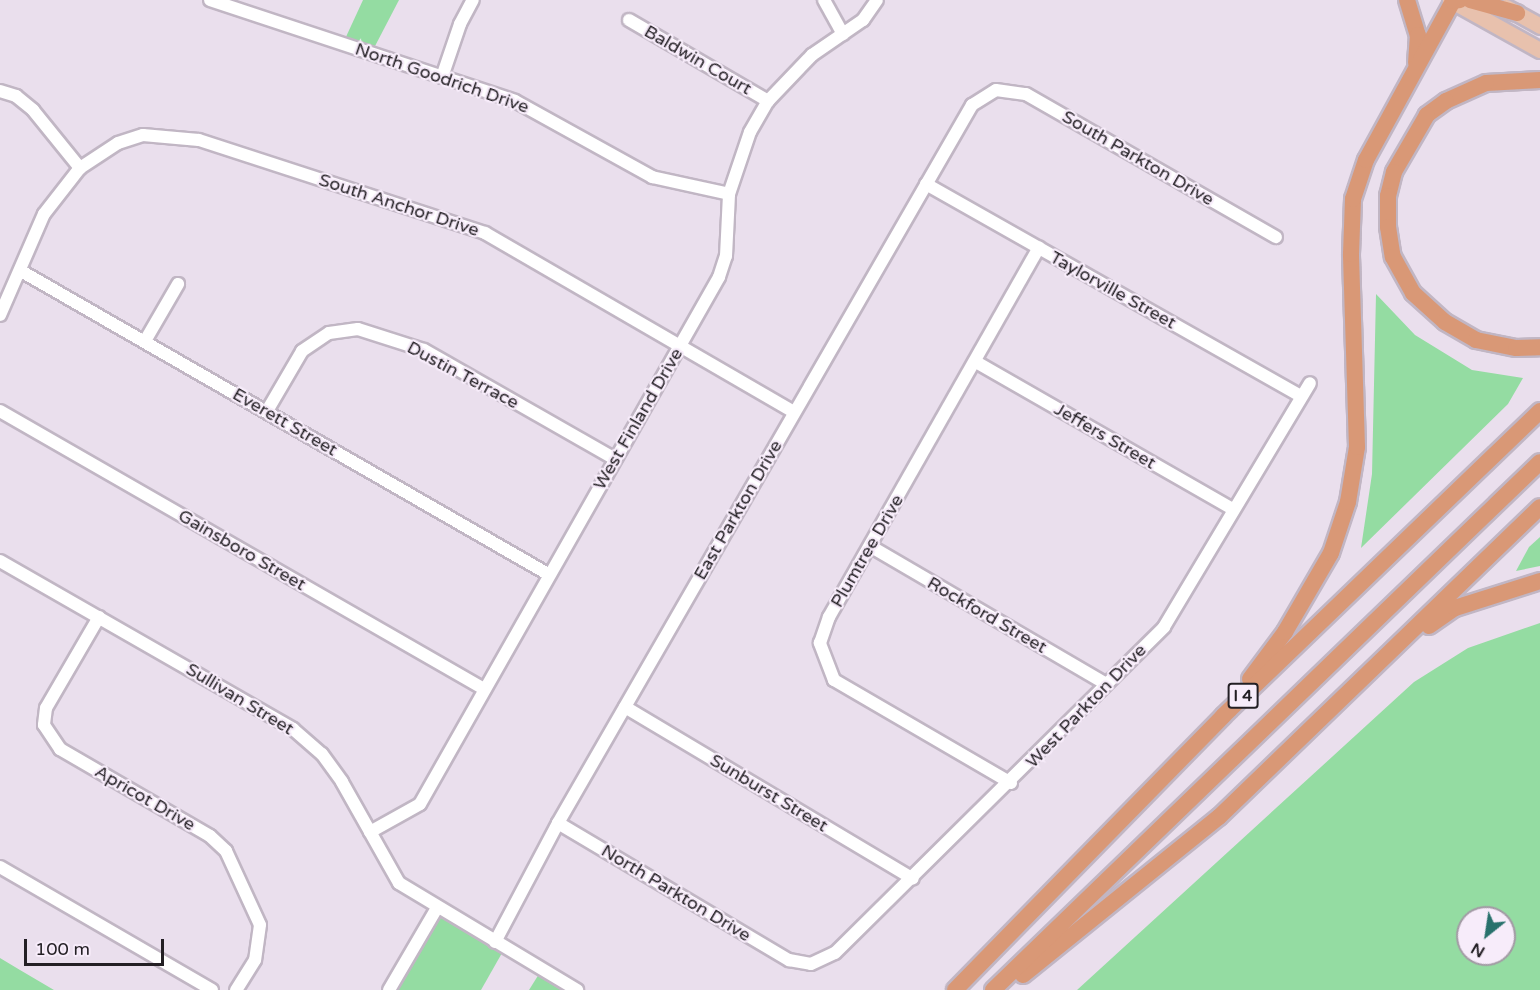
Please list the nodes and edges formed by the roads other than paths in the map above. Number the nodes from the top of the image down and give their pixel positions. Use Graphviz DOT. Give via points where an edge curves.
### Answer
graph roads {
  1 [pos="473,0"];
  2 [pos="824,0"];
  3 [pos="877,0"];
  4 [pos="1407,0"];
  5 [pos="1458,0"];
  6 [pos="1493,0"];
  7 [pos="214,1"];
  8 [pos="1517,13"];
  9 [pos="629,20"];
  10 [pos="1540,26"];
  11 [pos="843,34"];
  12 [pos="1540,50"];
  13 [pos="1414,70"];
  14 [pos="441,76"];
  15 [pos="1540,80"];
  16 [pos="996,90"];
  17 [pos="0,91"];
  18 [pos="768,101"];
  19 [pos="80,168"];
  20 [pos="926,183"];
  21 [pos="729,194"];
  22 [pos="1276,237"];
  23 [pos="1039,248"];
  24 [pos="21,271"];
  25 [pos="178,284"];
  26 [pos="0,315"];
  27 [pos="145,341"];
  28 [pos="680,346"];
  29 [pos="1540,347"];
  30 [pos="976,362"];
  31 [pos="1310,383"];
  32 [pos="1300,396"];
  33 [pos="0,411"];
  34 [pos="267,411"];
  35 [pos="1540,411"];
  36 [pos="794,412"];
  37 [pos="615,459"];
  38 [pos="1540,462"];
  39 [pos="1540,507"];
  40 [pos="1234,510"];
  41 [pos="870,546"];
  42 [pos="0,561"];
  43 [pos="548,574"];
  44 [pos="1540,581"];
  45 [pos="99,618"];
  46 [pos="1389,653"];
  47 [pos="1104,683"];
  48 [pos="484,689"];
  49 [pos="625,707"];
  50 [pos="1223,716"];
  51 [pos="1011,783"];
  52 [pos="558,823"];
  53 [pos="370,832"];
  54 [pos="0,867"];
  55 [pos="913,879"];
  56 [pos="437,908"];
  57 [pos="495,942"];
  58 [pos="793,961"];
  59 [pos="212,990"];
  60 [pos="236,990"];
  61 [pos="389,990"];
  62 [pos="577,990"];
  63 [pos="955,990"];
  64 [pos="993,990"];
  65 [pos="1004,990"];
  1 -- 14 [label="street" via="459,24"];
  2 -- 11 [label="street"];
  3 -- 11 [label="street, West Finland Drive" via="863,20"];
  4 -- 13 [label="highway" via="1418,35"];
  5 -- 8 [label="highway"];
  5 -- 12 [label="main road"];
  5 -- 13 [label="highway"];
  6 -- 8 [label="main road"];
  7 -- 14 [label="street, North Goodrich Drive"];
  8 -- 10 [label="main road"];
  9 -- 18 [label="street, Baldwin Court"];
  11 -- 18 [label="street, West Finland Drive" via="812,55"];
  13 -- 50 [label="highway" via="1366,160 1353,199 1357,447 1348,502 1331,553 1285,632"];
  14 -- 21 [label="street, North Goodrich Drive" via="547,116 652,177"];
  15 -- 29 [label="highway" via="1486,83 1446,101 1426,116 1394,172 1388,196 1388,227 1393,257 1413,293 1445,322 1476,340 1516,348"];
  16 -- 20 [label="street, East Parkton Drive" via="972,105"];
  16 -- 22 [label="street, South Parkton Drive" via="1026,94"];
  17 -- 19 [label="street" via="16,96 33,110"];
  18 -- 21 [label="street, West Finland Drive" via="750,132"];
  19 -- 24 [label="street, South Anchor Drive" via="44,214"];
  19 -- 28 [label="street, South Anchor Drive" via="118,143 143,135 199,140 485,233"];
  20 -- 23 [label="street, Taylorville Street"];
  20 -- 36 [label="street, East Parkton Drive"];
  21 -- 28 [label="street, West Finland Drive" via="729,231 722,266"];
  23 -- 30 [label="street, Plumtree Drive"];
  23 -- 32 [label="street, Taylorville Street"];
  24 -- 26 [label="street, South Anchor Drive"];
  24 -- 27 [label="street, Everett Street"];
  25 -- 27 [label="street"];
  27 -- 34 [label="street, Everett Street"];
  28 -- 36 [label="street, South Anchor Drive"];
  28 -- 37 [label="street, West Finland Drive"];
  30 -- 40 [label="street, Jeffers Street"];
  30 -- 41 [label="street, Plumtree Drive"];
  31 -- 32 [label="street, West Parkton Drive"];
  32 -- 40 [label="street, West Parkton Drive"];
  33 -- 48 [label="street, Gainsboro Street"];
  34 -- 37 [label="street, Dustin Terrace" via="302,351 329,333 358,329 424,350"];
  34 -- 43 [label="street, Everett Street"];
  35 -- 50 [label="highway, I 4"];
  36 -- 49 [label="street, East Parkton Drive"];
  37 -- 43 [label="street, West Finland Drive"];
  38 -- 64 [label="highway, I 4"];
  39 -- 46 [label="highway"];
  40 -- 47 [label="street, West Parkton Drive" via="1164,627"];
  41 -- 47 [label="street, Rockford Street"];
  41 -- 51 [label="street, Plumtree Drive" via="822,630 821,650 834,680"];
  42 -- 45 [label="street, Sullivan Street"];
  43 -- 48 [label="street, West Finland Drive"];
  44 -- 46 [label="highway" via="1455,608"];
  45 -- 53 [label="street, Sullivan Street" via="293,729 322,754"];
  45 -- 60 [label="street, Apricot Drive" via="46,708 44,725 60,749 210,836 226,851 260,925 255,960"];
  46 -- 65 [label="highway" via="1219,817"];
  47 -- 51 [label="street, West Parkton Drive"];
  48 -- 53 [label="street, West Finland Drive" via="420,804"];
  49 -- 52 [label="street, East Parkton Drive"];
  49 -- 55 [label="street, Sunburst Street"];
  50 -- 63 [label="highway, I 4"];
  51 -- 55 [label="street, West Parkton Drive"];
  52 -- 57 [label="street, East Parkton Drive"];
  52 -- 58 [label="street, North Parkton Drive"];
  53 -- 56 [label="street, Sullivan Street" via="399,883"];
  54 -- 59 [label="street"];
  55 -- 58 [label="street, West Parkton Drive" via="835,953 811,964"];
  56 -- 57 [label="street, Sullivan Street"];
  56 -- 61 [label="street"];
  57 -- 62 [label="street, Sullivan Street"];
}
